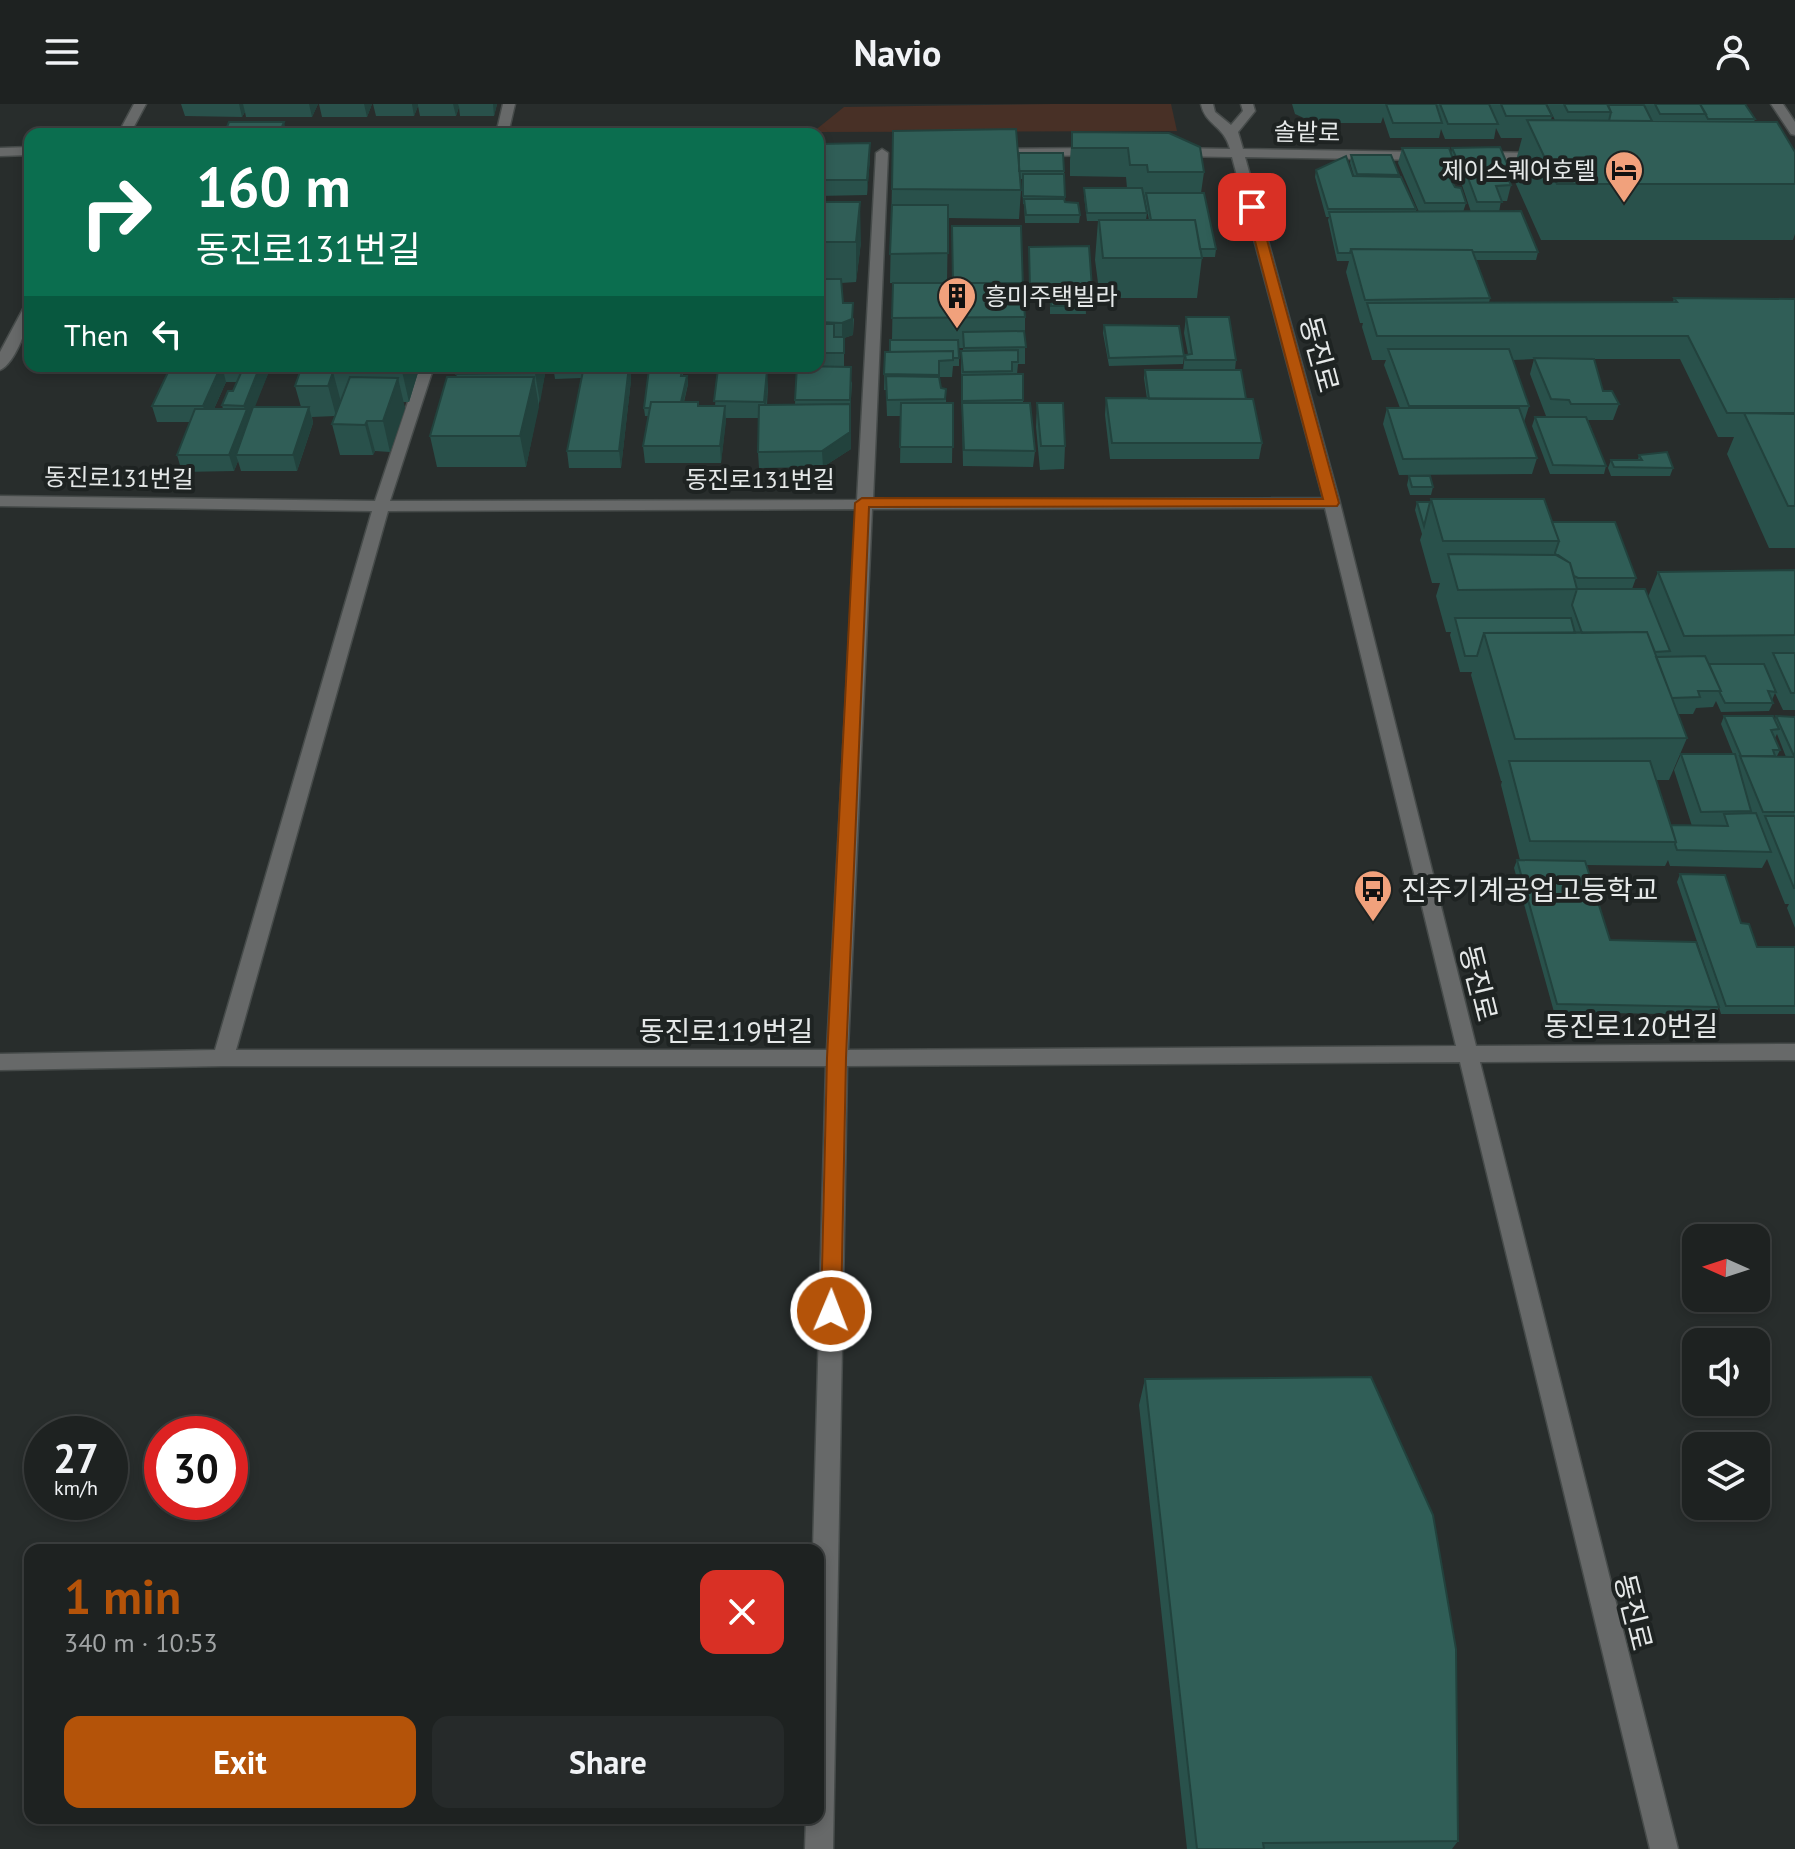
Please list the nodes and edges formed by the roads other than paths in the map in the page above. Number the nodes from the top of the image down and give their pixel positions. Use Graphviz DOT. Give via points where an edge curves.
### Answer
graph roads {
  1 [pos="140,104"];
  2 [pos="509,104"];
  3 [pos="1207,104"];
  4 [pos="1247,104"];
  5 [pos="1777,104"];
  6 [pos="127,128"];
  7 [pos="503,128"];
  8 [pos="1795,131"];
  9 [pos="1232,132"];
  10 [pos="24,151"];
  11 [pos="0,152"];
  12 [pos="1112,152"];
  13 [pos="1158,152"];
  14 [pos="881,153"];
  15 [pos="974,153"];
  16 [pos="1236,153"];
  17 [pos="1441,156"];
  18 [pos="1456,156"];
  19 [pos="1564,157"];
  20 [pos="24,320"];
  21 [pos="0,366"];
  22 [pos="425,372"];
  23 [pos="0,501"];
  24 [pos="862,503"];
  25 [pos="1332,503"];
  26 [pos="381,506"];
  27 [pos="1795,1052"];
  28 [pos="1468,1054"];
  29 [pos="223,1058"];
  30 [pos="837,1058"];
  31 [pos="0,1062"];
  32 [pos="824,1629"];
  33 [pos="820,1824"];
  34 [pos="819,1849"];
  35 [pos="1664,1849"];
  1 -- 6 [label="street"];
  2 -- 7 [label="street"];
  3 -- 9 [label="street" via="1209,113"];
  4 -- 9 [label="street" via="1249,111"];
  5 -- 8 [label="street"];
  9 -- 16 [label="street, 동진로"];
  10 -- 11 [label="street"];
  12 -- 15 [label="street"];
  13 -- 16 [label="street, 솔밭로"];
  14 -- 24 [label="street"];
  16 -- 17 [label="street, 솔밭로"];
  16 -- 25 [label="street, 동진로"];
  18 -- 19 [label="street"];
  20 -- 21 [label="street"];
  22 -- 26 [label="street"];
  23 -- 26 [label="street, 동진로131번길"];
  24 -- 25 [label="street, 동진로131번길"];
  24 -- 26 [label="street, 동진로131번길"];
  24 -- 30 [label="street"];
  25 -- 28 [label="street, 동진로"];
  26 -- 29 [label="street"];
  27 -- 28 [label="street, 동진로120번길"];
  28 -- 30 [label="street, 동진로119번길"];
  28 -- 35 [label="street, 동진로"];
  29 -- 30 [label="street, 동진로119번길"];
  29 -- 31 [label="street, 동진로119번길"];
  30 -- 32 [label="street"];
  33 -- 34 [label="street"];
}
